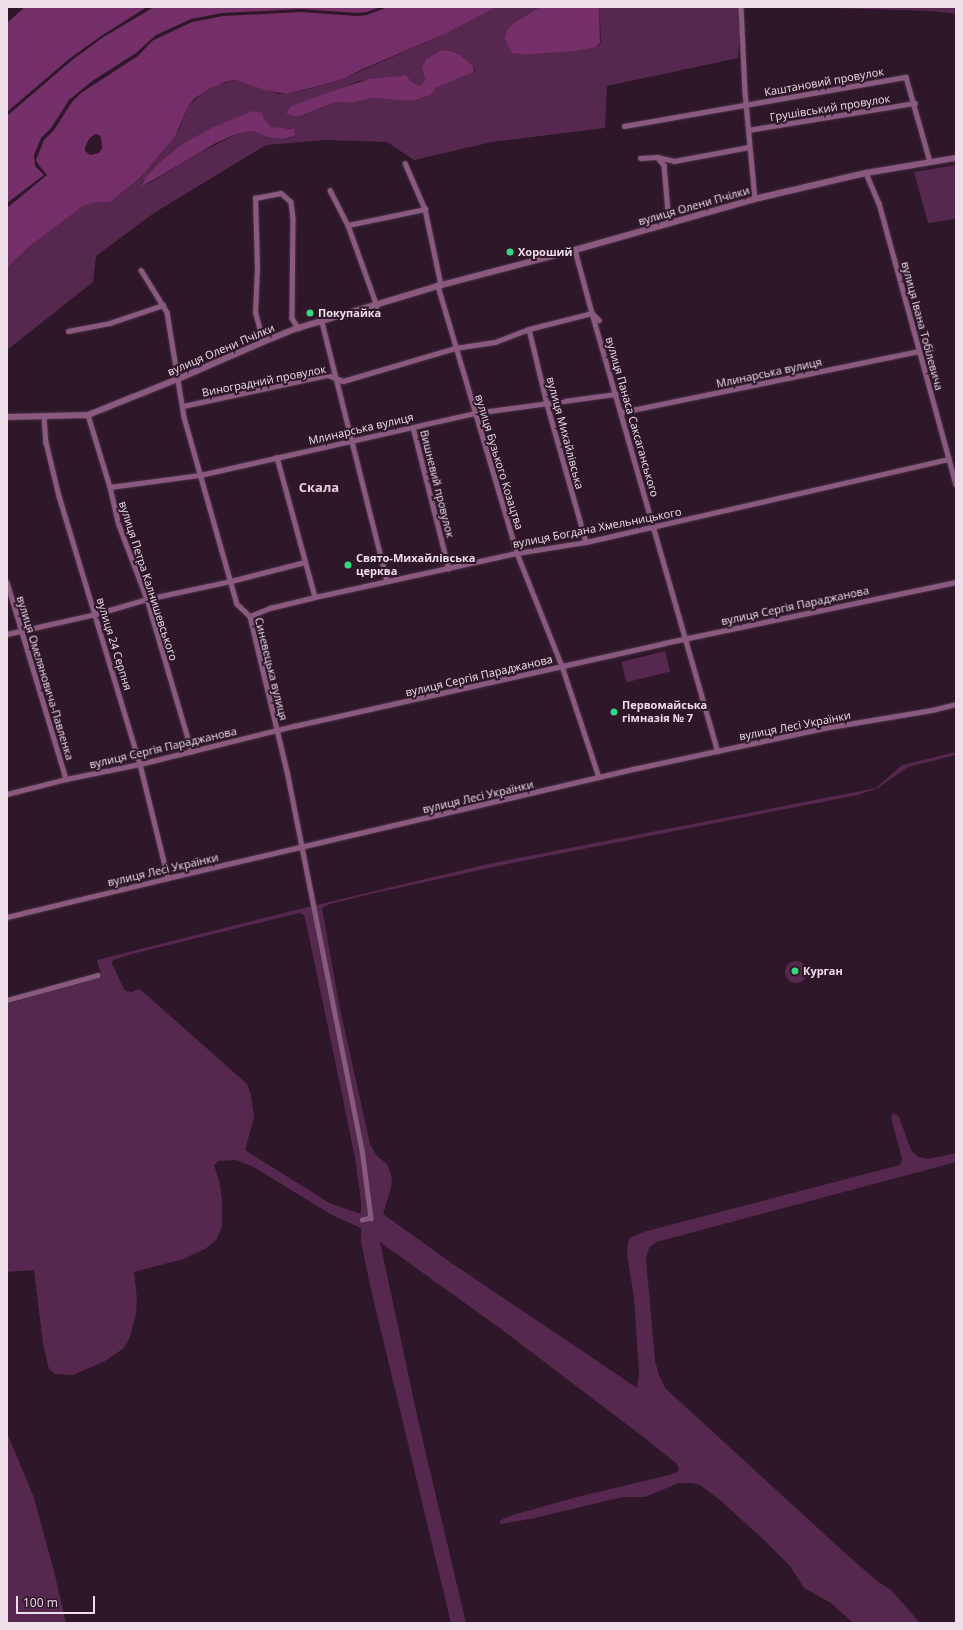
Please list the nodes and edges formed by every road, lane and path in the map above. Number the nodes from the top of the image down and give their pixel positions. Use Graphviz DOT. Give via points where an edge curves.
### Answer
graph roads {
  1 [pos="740,7"];
  2 [pos="915,103"];
  3 [pos="746,104"];
  4 [pos="624,126"];
  5 [pos="748,130"];
  6 [pos="749,147"];
  7 [pos="657,157"];
  8 [pos="640,158"];
  9 [pos="956,158"];
  10 [pos="930,162"];
  11 [pos="405,163"];
  12 [pos="866,173"];
  13 [pos="330,190"];
  14 [pos="755,199"];
  15 [pos="425,209"];
  16 [pos="669,223"];
  17 [pos="348,225"];
  18 [pos="575,250"];
  19 [pos="141,270"];
  20 [pos="440,286"];
  21 [pos="163,305"];
  22 [pos="377,306"];
  23 [pos="592,313"];
  24 [pos="599,320"];
  25 [pos="322,322"];
  26 [pos="298,328"];
  27 [pos="530,329"];
  28 [pos="68,331"];
  29 [pos="263,342"];
  30 [pos="455,348"];
  31 [pos="919,351"];
  32 [pos="335,378"];
  33 [pos="178,379"];
  34 [pos="616,394"];
  35 [pos="547,404"];
  36 [pos="183,406"];
  37 [pos="622,412"];
  38 [pos="474,413"];
  39 [pos="88,415"];
  40 [pos="44,416"];
  41 [pos="7,417"];
  42 [pos="413,427"];
  43 [pos="351,441"];
  44 [pos="277,457"];
  45 [pos="949,459"];
  46 [pos="200,474"];
  47 [pos="956,485"];
  48 [pos="110,487"];
  49 [pos="654,527"];
  50 [pos="586,542"];
  51 [pos="517,553"];
  52 [pos="305,562"];
  53 [pos="449,569"];
  54 [pos="387,580"];
  55 [pos="231,581"];
  56 [pos="7,582"];
  57 [pos="956,582"];
  58 [pos="315,597"];
  59 [pos="147,599"];
  60 [pos="96,614"];
  61 [pos="250,616"];
  62 [pos="22,630"];
  63 [pos="7,634"];
  64 [pos="685,638"];
  65 [pos="562,666"];
  66 [pos="956,704"];
  67 [pos="277,731"];
  68 [pos="718,751"];
  69 [pos="192,752"];
  70 [pos="140,764"];
  71 [pos="599,776"];
  72 [pos="66,779"];
  73 [pos="7,794"];
  74 [pos="301,846"];
  75 [pos="168,878"];
  76 [pos="7,917"];
  77 [pos="98,975"];
  78 [pos="7,1000"];
  79 [pos="362,1220"];
  1 -- 3 [label="street"];
  2 -- 3 [label="street, Каштановий провулок" via="906,77"];
  2 -- 5 [label="street, Грушівський провулок"];
  2 -- 10 [label="street"];
  3 -- 4 [label="street, Каштановий провулок"];
  3 -- 5 [label="street"];
  5 -- 6 [label="street"];
  6 -- 7 [label="street" via="674,161"];
  6 -- 14 [label="street"];
  7 -- 8 [label="street"];
  7 -- 16 [label="street" via="664,165"];
  9 -- 10 [label="street, вулиця Олени Пчілки"];
  10 -- 12 [label="street, вулиця Олени Пчілки"];
  11 -- 15 [label="street"];
  12 -- 14 [label="street, вулиця Олени Пчілки"];
  12 -- 31 [label="street, вулиця Івана Тобілевича" via="879,203"];
  13 -- 17 [label="street"];
  14 -- 16 [label="street, вулиця Олени Пчілки"];
  15 -- 17 [label="street"];
  15 -- 20 [label="street"];
  16 -- 18 [label="street, вулиця Олени Пчілки"];
  17 -- 22 [label="street"];
  18 -- 20 [label="street, вулиця Олени Пчілки"];
  18 -- 23 [label="street, вулиця Панаса Саксаганського"];
  19 -- 21 [label="street, Синевецька вулиця"];
  20 -- 22 [label="street, вулиця Олени Пчілки"];
  20 -- 30 [label="street, вулиця Бузького Козацтва"];
  21 -- 28 [label="street" via="110,323"];
  21 -- 33 [label="street, Синевецька вулиця" via="167,312"];
  22 -- 25 [label="street, вулиця Олени Пчілки"];
  23 -- 24 [label="street"];
  23 -- 27 [label="street, Виноградний провулок"];
  23 -- 34 [label="street, вулиця Панаса Саксаганського"];
  25 -- 26 [label="street, вулиця Олени Пчілки"];
  25 -- 32 [label="street"];
  26 -- 29 [label="street, вулиця Олени Пчілки"];
  26 -- 29 [label="street" via="292,318 291,202 281,193 255,198 258,275 255,314"];
  27 -- 30 [label="street, Виноградний провулок" via="495,342"];
  27 -- 35 [label="street, вулиця Михайлівська"];
  29 -- 33 [label="street, вулиця Олени Пчілки"];
  30 -- 32 [label="street, Виноградний провулок" via="343,381"];
  30 -- 38 [label="street, вулиця Бузького Козацтва"];
  31 -- 37 [label="street, Млинарська вулиця"];
  31 -- 45 [label="street, вулиця Івана Тобілевича"];
  32 -- 36 [label="street, Виноградний провулок" via="328,375"];
  32 -- 43 [label="street"];
  33 -- 36 [label="street, Синевецька вулиця"];
  33 -- 39 [label="street, вулиця Олени Пчілки"];
  34 -- 35 [label="street, Млинарська вулиця"];
  34 -- 37 [label="street, вулиця Панаса Саксаганського"];
  35 -- 38 [label="street, Млинарська вулиця"];
  35 -- 50 [label="street, вулиця Михайлівська"];
  36 -- 46 [label="street, Синевецька вулиця"];
  37 -- 49 [label="street, вулиця Панаса Саксаганського"];
  38 -- 42 [label="street, Млинарська вулиця"];
  38 -- 51 [label="street, вулиця Бузького Козацтва"];
  39 -- 40 [label="street, вулиця Олени Пчілки"];
  39 -- 48 [label="street, вулиця Петра Калнишевського"];
  40 -- 41 [label="street, вулиця Олени Пчілки"];
  40 -- 60 [label="street, вулиця 24 Серпня" via="46,442 59,496"];
  42 -- 43 [label="street, Млинарська вулиця"];
  42 -- 53 [label="street, Вишневий провулок"];
  43 -- 44 [label="street, Млинарська вулиця"];
  43 -- 54 [label="street"];
  44 -- 46 [label="street, Млинарська вулиця"];
  44 -- 52 [label="street"];
  45 -- 47 [label="street, вулиця Івана Тобілевича"];
  45 -- 49 [label="street, вулиця Богдана Хмельницького"];
  46 -- 48 [label="street, Млинарська вулиця"];
  46 -- 55 [label="street, Синевецька вулиця"];
  48 -- 59 [label="street, вулиця Петра Калнишевського" via="119,524"];
  49 -- 50 [label="street, вулиця Богдана Хмельницького"];
  49 -- 64 [label="street, вулиця Панаса Саксаганського"];
  50 -- 51 [label="street, вулиця Богдана Хмельницького"];
  51 -- 53 [label="street, вулиця Богдана Хмельницького"];
  51 -- 65 [label="street, вулиця Бузького Козацтва"];
  52 -- 55 [label="street"];
  52 -- 58 [label="street"];
  53 -- 54 [label="street, вулиця Богдана Хмельницького"];
  54 -- 58 [label="street, вулиця Богдана Хмельницького"];
  55 -- 59 [label="street"];
  55 -- 61 [label="street, Синевецька вулиця" via="236,604"];
  56 -- 62 [label="street, вулиця Омеляновича-Павленка"];
  57 -- 64 [label="street, вулиця Сергія Параджанова"];
  58 -- 61 [label="street, вулиця Богдана Хмельницького" via="270,608"];
  59 -- 60 [label="street"];
  59 -- 69 [label="street, вулиця Петра Калнишевського"];
  60 -- 62 [label="street"];
  60 -- 70 [label="street, вулиця 24 Серпня"];
  61 -- 67 [label="street, Синевецька вулиця"];
  62 -- 63 [label="street"];
  62 -- 72 [label="street, вулиця Омеляновича-Павленка"];
  64 -- 65 [label="street, вулиця Сергія Параджанова"];
  64 -- 68 [label="street, вулиця Панаса Саксаганського"];
  65 -- 67 [label="street, вулиця Сергія Параджанова"];
  65 -- 71 [label="street, вулиця Бузького Козацтва"];
  66 -- 68 [label="street, вулиця Лесі Українки" via="824,728"];
  67 -- 69 [label="street, вулиця Сергія Параджанова"];
  67 -- 74 [label="street, Синевецька вулиця"];
  68 -- 71 [label="street, вулиця Лесі Українки"];
  69 -- 70 [label="street, вулиця Сергія Параджанова"];
  70 -- 72 [label="street, вулиця Сергія Параджанова"];
  70 -- 75 [label="street, вулиця 24 Серпня"];
  71 -- 74 [label="street, вулиця Лесі Українки" via="460,811"];
  72 -- 73 [label="street, вулиця Сергія Параджанова"];
  74 -- 75 [label="street, вулиця Лесі Українки"];
  74 -- 79 [label="street, Синевецька вулиця" via="362,1149 371,1218"];
  75 -- 76 [label="street, вулиця Лесі Українки"];
  77 -- 78 [label="street"];
}
